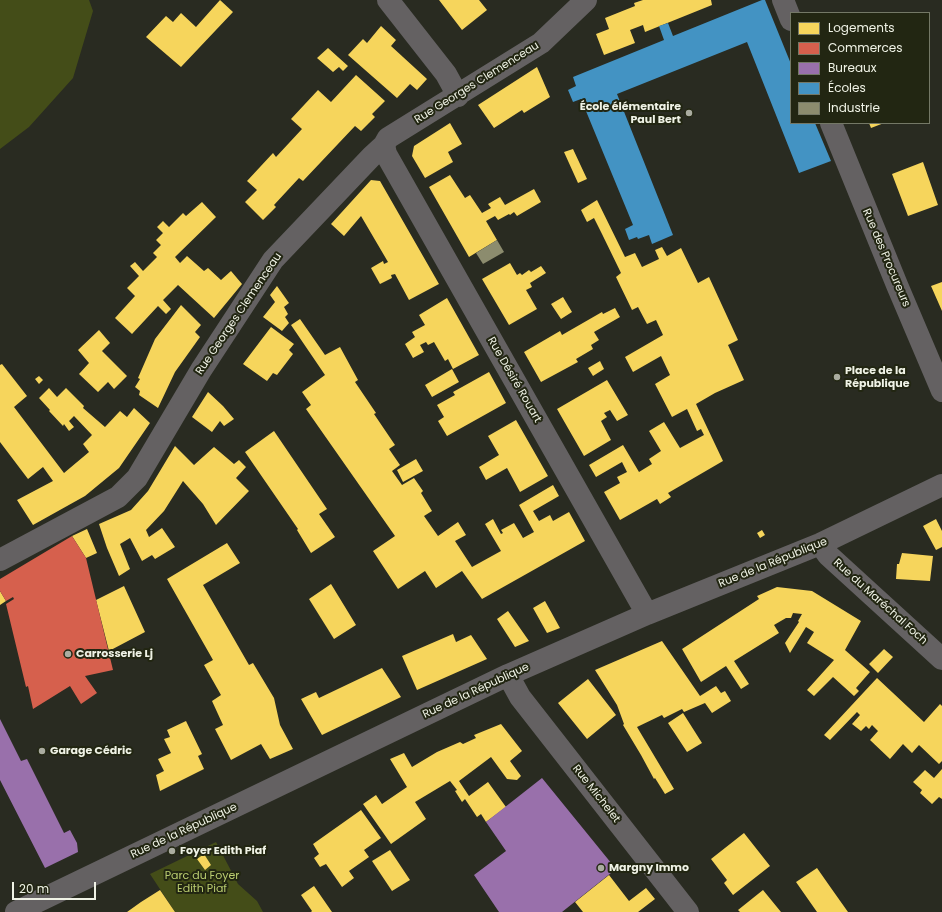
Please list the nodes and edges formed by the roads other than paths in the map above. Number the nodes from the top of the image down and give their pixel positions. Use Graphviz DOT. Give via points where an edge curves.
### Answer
graph roads {
  1 [pos="388,0"];
  2 [pos="586,0"];
  3 [pos="783,0"];
  4 [pos="790,18"];
  5 [pos="458,96"];
  6 [pos="831,124"];
  7 [pos="384,145"];
  8 [pos="942,391"];
  9 [pos="942,485"];
  10 [pos="820,544"];
  11 [pos="0,560"];
  12 [pos="647,614"];
  13 [pos="942,659"];
  14 [pos="508,675"];
  15 [pos="16,912"];
  16 [pos="688,912"];
  1 -- 5 [label="street" via="446,74"];
  2 -- 5 [label="street, Rue Georges Clemenceau" via="541,43"];
  3 -- 4 [label="street"];
  5 -- 7 [label="street, Rue Georges Clemenceau" via="388,138"];
  6 -- 8 [label="street, Rue des Procureurs"];
  7 -- 11 [label="street, Rue Georges Clemenceau" via="273,260 201,370 137,478 118,498"];
  7 -- 12 [label="street, Rue Désiré Rouart" via="386,154"];
  9 -- 10 [label="street, Rue de la République"];
  10 -- 12 [label="street, Rue de la République"];
  10 -- 13 [label="street, Rue du Maréchal Foch" via="828,555"];
  12 -- 14 [label="street, Rue de la République"];
  14 -- 15 [label="street, Rue de la République"];
  14 -- 16 [label="street, Rue Michelet" via="520,697"];
}
